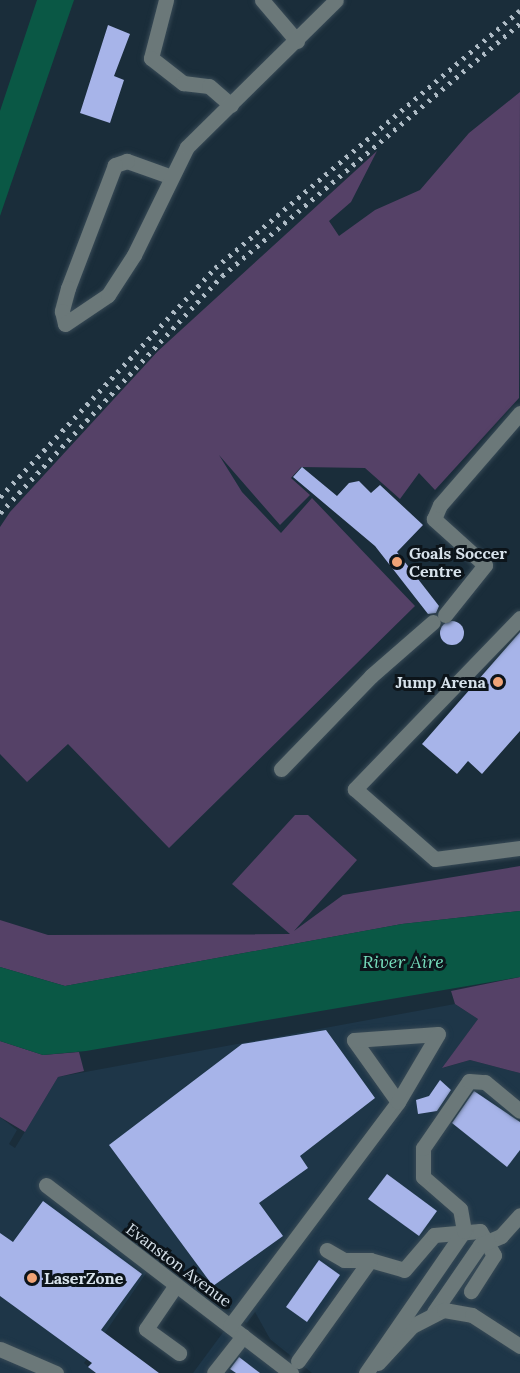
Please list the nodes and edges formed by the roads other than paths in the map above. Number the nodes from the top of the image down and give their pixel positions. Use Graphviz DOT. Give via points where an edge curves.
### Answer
graph roads {
  1 [pos="166,0"];
  2 [pos="262,0"];
  3 [pos="336,0"];
  4 [pos="297,41"];
  5 [pos="231,105"];
  6 [pos="169,176"];
  7 [pos="520,413"];
  8 [pos="520,618"];
  9 [pos="281,769"];
  10 [pos="520,848"];
  11 [pos="398,1102"];
  12 [pos="520,1112"];
  13 [pos="46,1185"];
  14 [pos="520,1215"];
  15 [pos="464,1229"];
  16 [pos="490,1240"];
  17 [pos="327,1250"];
  18 [pos="370,1260"];
  19 [pos="176,1285"];
  20 [pos="471,1291"];
  21 [pos="434,1312"];
  22 [pos="230,1326"];
  23 [pos="243,1336"];
  24 [pos="514,1344"];
  25 [pos="0,1349"];
  26 [pos="179,1353"];
  27 [pos="520,1357"];
  28 [pos="294,1367"];
  29 [pos="56,1373"];
  30 [pos="214,1373"];
  31 [pos="366,1373"];
  1 -- 5 [label="street" via="151,58 183,83 209,86"];
  2 -- 4 [label="street"];
  3 -- 4 [label="street"];
  4 -- 5 [label="street"];
  5 -- 6 [label="street" via="187,147"];
  6 -- 6 [label="street" via="134,255 108,295 65,324 62,311 68,288 116,165 127,161"];
  7 -- 9 [label="street" via="440,505 434,519 485,565 439,618 387,660"];
  8 -- 10 [label="street" via="356,789 435,859"];
  11 -- 11 [label="street" via="354,1040 438,1034 433,1044"];
  11 -- 22 [label="street"];
  12 -- 15 [label="street" via="485,1082 469,1081 423,1148 423,1177 460,1209"];
  13 -- 19 [label="street, Evanston Avenue"];
  14 -- 16 [label="street"];
  15 -- 16 [label="street" via="480,1231"];
  15 -- 18 [label="street" via="434,1235 404,1270"];
  15 -- 31 [label="street"];
  16 -- 20 [label="street" via="494,1254 489,1269"];
  16 -- 21 [label="street" via="480,1245"];
  17 -- 18 [label="street" via="344,1260"];
  18 -- 28 [label="street"];
  19 -- 22 [label="street, Evanston Avenue"];
  19 -- 26 [label="street" via="146,1329"];
  21 -- 24 [label="street" via="472,1315"];
  21 -- 31 [label="street" via="412,1326"];
  22 -- 23 [label="street, Evanston Avenue"];
  23 -- 28 [label="street, Evanston Avenue"];
  23 -- 30 [label="street"];
  24 -- 27 [label="street"];
  25 -- 29 [label="street"];
}
